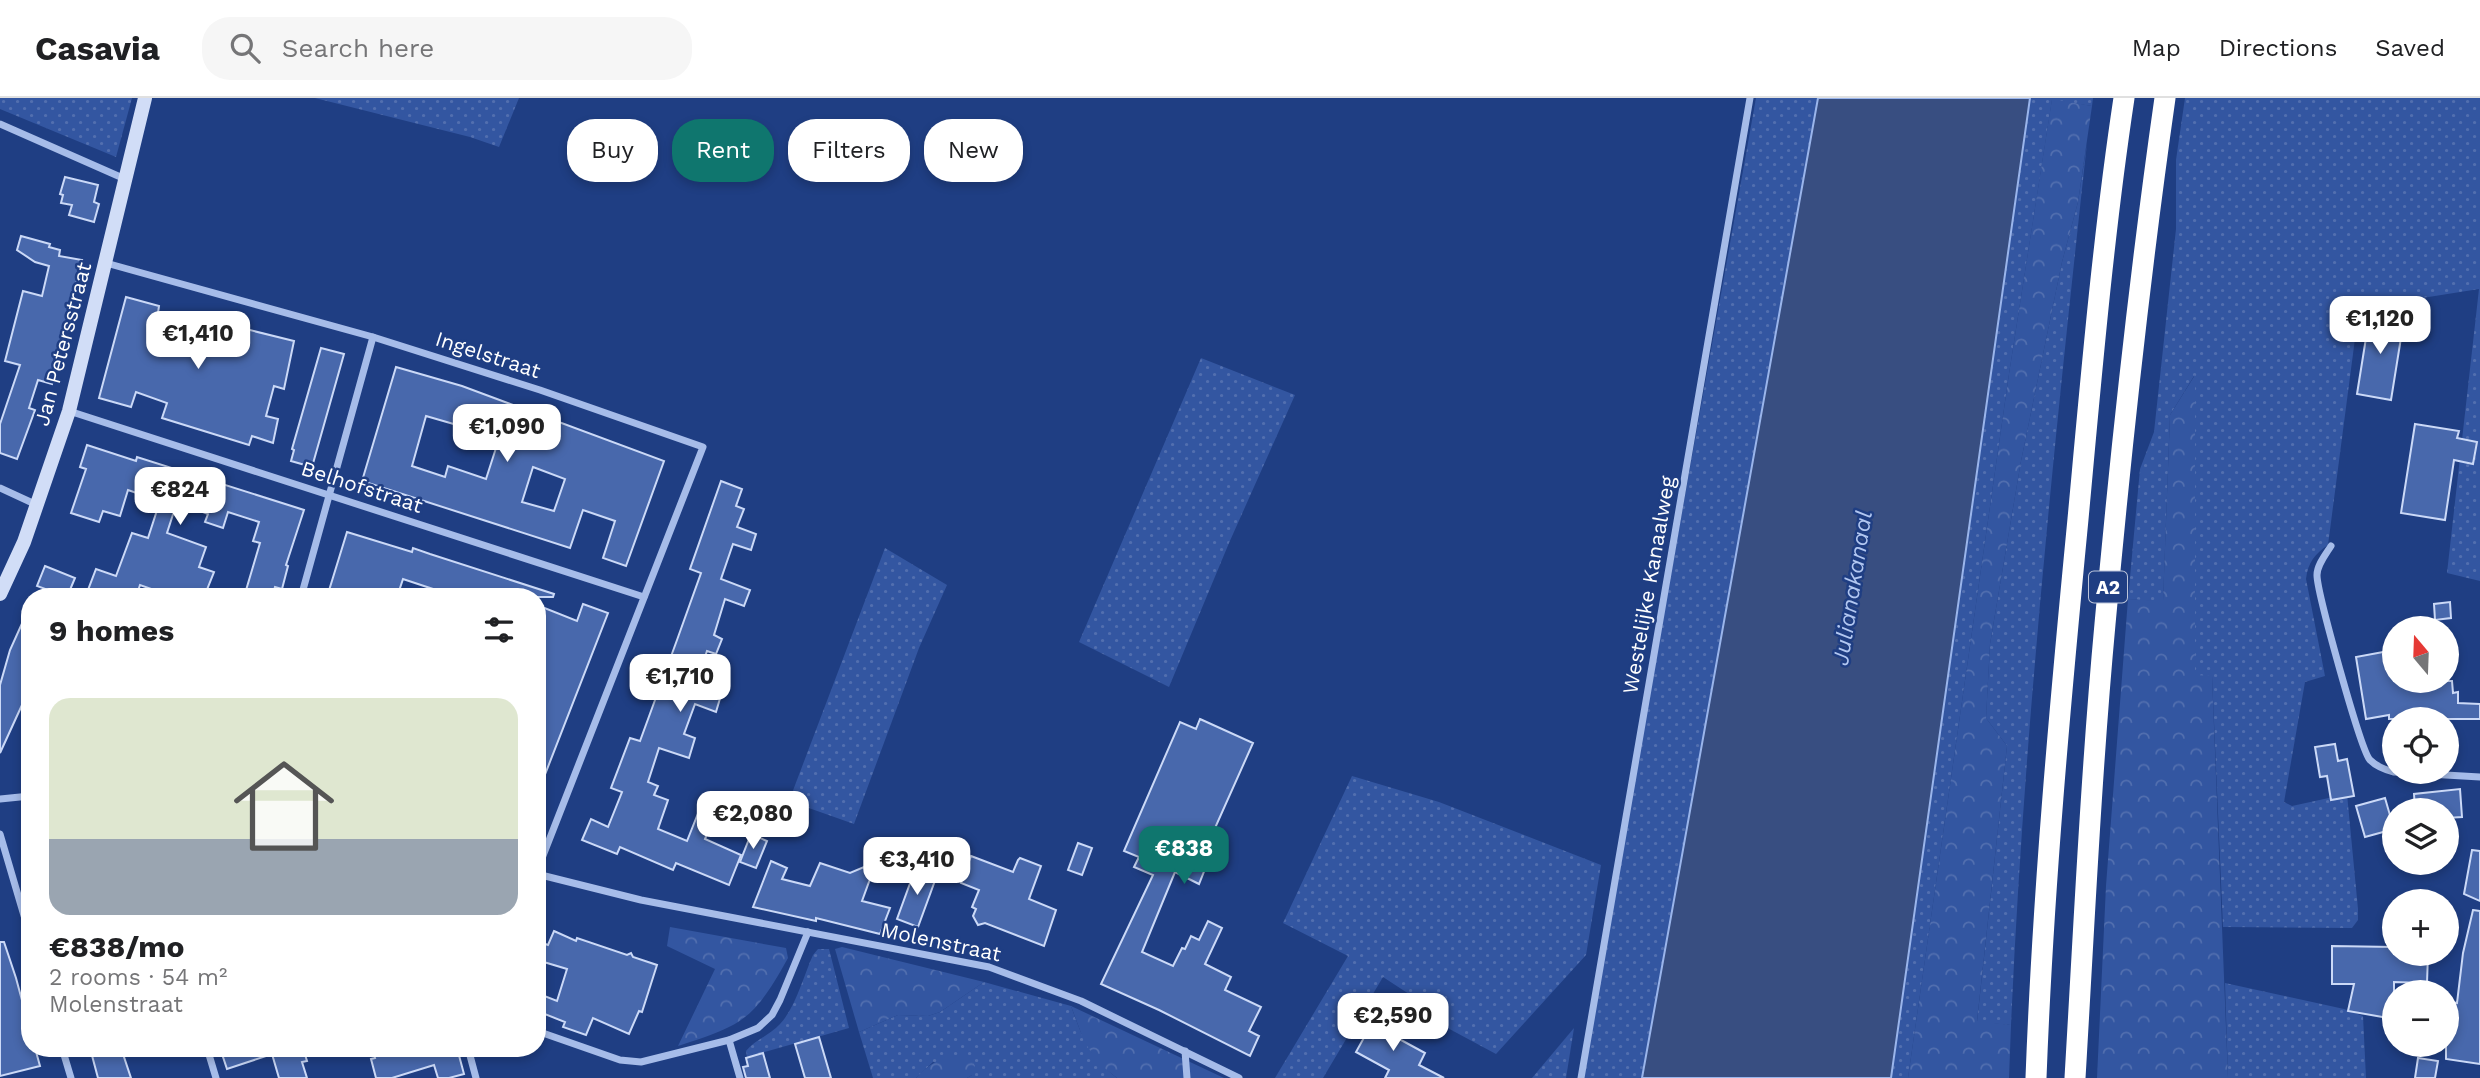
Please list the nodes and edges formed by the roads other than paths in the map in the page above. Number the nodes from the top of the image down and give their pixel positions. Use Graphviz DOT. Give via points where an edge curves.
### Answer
graph roads {
  1 [pos="145,98"];
  2 [pos="1750,98"];
  3 [pos="2124,98"];
  4 [pos="2165,98"];
  5 [pos="0,124"];
  6 [pos="126,180"];
  7 [pos="106,264"];
  8 [pos="373,337"];
  9 [pos="69,411"];
  10 [pos="0,488"];
  11 [pos="331,496"];
  12 [pos="37,505"];
  13 [pos="2331,546"];
  14 [pos="305,588"];
  15 [pos="0,594"];
  16 [pos="644,597"];
  17 [pos="2480,777"];
  18 [pos="21,797"];
  19 [pos="0,799"];
  20 [pos="0,834"];
  21 [pos="546,849"];
  22 [pos="546,874"];
  23 [pos="21,905"];
  24 [pos="808,932"];
  25 [pos="546,1034"];
  26 [pos="729,1040"];
  27 [pos="1185,1051"];
  28 [pos="65,1057"];
  29 [pos="210,1057"];
  30 [pos="470,1057"];
  31 [pos="71,1078"];
  32 [pos="216,1078"];
  33 [pos="476,1078"];
  34 [pos="740,1078"];
  35 [pos="1187,1078"];
  36 [pos="1238,1078"];
  37 [pos="1581,1078"];
  38 [pos="2036,1078"];
  39 [pos="2075,1078"];
  1 -- 6 [label="street, Jan Petersstraat"];
  2 -- 37 [label="street, Westelijke Kanaalweg"];
  3 -- 38 [label="highway, A2" via="2053,777"];
  4 -- 39 [label="highway, A2" via="2129,375 2104,626"];
  5 -- 6 [label="street"];
  6 -- 7 [label="street, Jan Petersstraat"];
  7 -- 8 [label="street, Ingelstraat"];
  7 -- 9 [label="street, Jan Petersstraat"];
  8 -- 11 [label="street"];
  8 -- 16 [label="street, Ingelstraat" via="703,447"];
  9 -- 11 [label="street, Belhofstraat"];
  9 -- 12 [label="street, Jan Petersstraat"];
  10 -- 12 [label="street"];
  11 -- 14 [label="street"];
  11 -- 16 [label="street, Belhofstraat"];
  12 -- 15 [label="street, Jan Petersstraat"];
  13 -- 17 [label="street" via="2317,573 2370,760 2394,772"];
  16 -- 21 [label="street"];
  18 -- 19 [label="street"];
  20 -- 23 [label="street"];
  22 -- 24 [label="street, Molenstraat" via="641,900"];
  24 -- 26 [label="street" via="772,1015 758,1028"];
  24 -- 27 [label="street, Molenstraat" via="989,967 1082,1001"];
  25 -- 26 [label="street" via="620,1060 640,1062"];
  26 -- 34 [label="street"];
  27 -- 35 [label="street"];
  27 -- 36 [label="street, Molenstraat"];
  28 -- 31 [label="street"];
  29 -- 32 [label="street"];
  30 -- 33 [label="street"];
}
